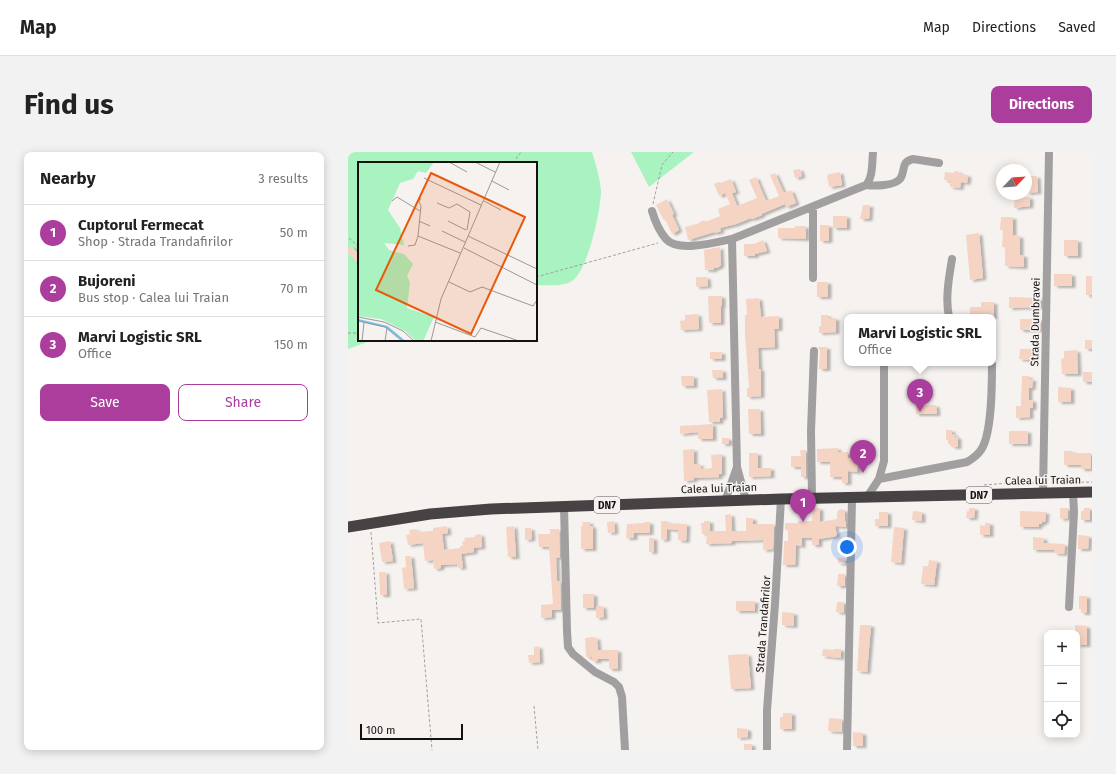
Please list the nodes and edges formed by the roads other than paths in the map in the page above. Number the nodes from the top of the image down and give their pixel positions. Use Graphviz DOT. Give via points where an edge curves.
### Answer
graph roads {
  1 [pos="873,152"];
  2 [pos="1049,152"];
  3 [pos="939,163"];
  4 [pos="866,185"];
  5 [pos="813,206"];
  6 [pos="652,211"];
  7 [pos="732,239"];
  8 [pos="952,259"];
  9 [pos="813,278"];
  10 [pos="949,314"];
  11 [pos="814,351"];
  12 [pos="884,366"];
  13 [pos="992,366"];
  14 [pos="737,467"];
  15 [pos="879,479"];
  16 [pos="1044,488"];
  17 [pos="1072,492"];
  18 [pos="1092,492"];
  19 [pos="867,497"];
  20 [pos="812,498"];
  21 [pos="852,498"];
  22 [pos="781,499"];
  23 [pos="746,500"];
  24 [pos="725,501"];
  25 [pos="564,506"];
  26 [pos="348,528"];
  27 [pos="1069,607"];
  28 [pos="625,750"];
  29 [pos="767,750"];
  30 [pos="847,750"];
  1 -- 4 [label="street" via="869,182"];
  2 -- 16 [label="street, Strada Dumbravei"];
  3 -- 4 [label="street" via="909,160 904,164 901,176 896,182"];
  4 -- 5 [label="street"];
  5 -- 7 [label="street"];
  5 -- 9 [label="street"];
  6 -- 7 [label="street" via="660,231 666,240 674,244 698,245"];
  7 -- 14 [label="street"];
  8 -- 10 [label="street"];
  11 -- 20 [label="street"];
  12 -- 15 [label="street" via="885,452"];
  13 -- 15 [label="street" via="987,435 982,449 976,456 967,462"];
  14 -- 23 [label="street"];
  14 -- 24 [label="street"];
  15 -- 19 [label="street"];
  16 -- 17 [label="highway, Calea lui Traian / DN7"];
  16 -- 19 [label="highway, Calea lui Traian / DN7"];
  17 -- 18 [label="highway, Calea lui Traian / DN7"];
  17 -- 27 [label="street" via="1074,512"];
  19 -- 21 [label="highway, Calea lui Traian / DN7"];
  20 -- 21 [label="highway, Calea lui Traian / DN7"];
  20 -- 22 [label="highway, Calea lui Traian / DN7"];
  21 -- 30 [label="street"];
  22 -- 23 [label="highway, Calea lui Traian / DN7"];
  22 -- 29 [label="street, Strada Trandafirilor" via="767,710"];
  23 -- 24 [label="highway, Calea lui Traian / DN7"];
  24 -- 25 [label="highway, Calea lui Traian / DN7"];
  25 -- 26 [label="highway, Calea lui Traian / DN7" via="460,511 400,518"];
  25 -- 28 [label="street" via="568,647 578,659 619,687 622,697"];
}
